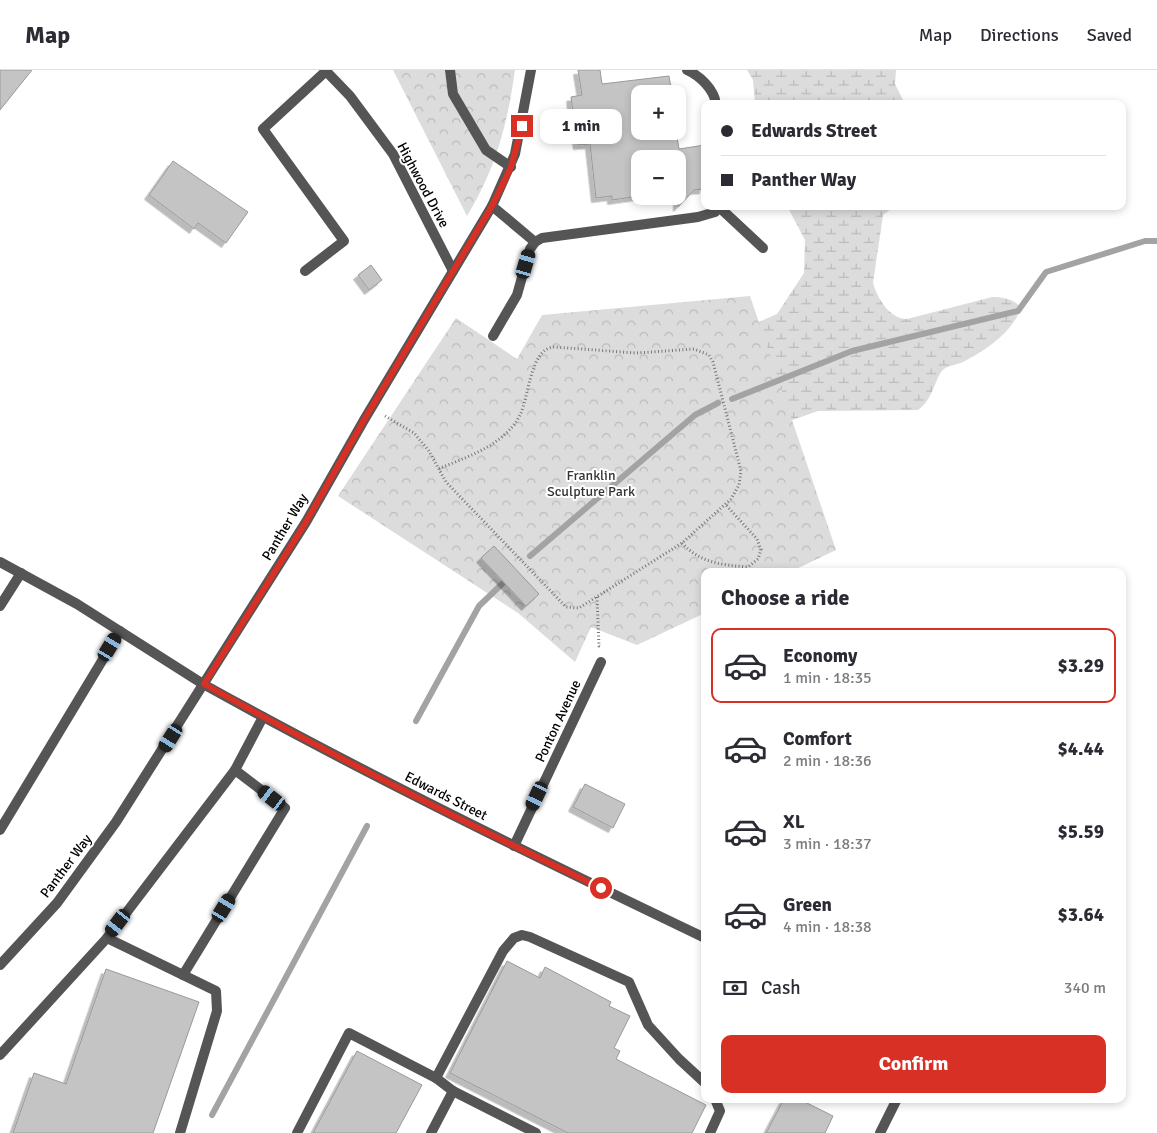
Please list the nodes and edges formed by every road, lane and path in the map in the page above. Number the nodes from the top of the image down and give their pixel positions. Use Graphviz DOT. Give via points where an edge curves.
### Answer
graph roads {
  1 [pos="325,70"];
  2 [pos="450,70"];
  3 [pos="531,70"];
  4 [pos="687,70"];
  5 [pos="715,100"];
  6 [pos="511,167"];
  7 [pos="492,206"];
  8 [pos="717,210"];
  9 [pos="722,210"];
  10 [pos="534,242"];
  11 [pos="763,248"];
  12 [pos="305,270"];
  13 [pos="453,271"];
  14 [pos="493,336"];
  15 [pos="371,409"];
  16 [pos="438,469"];
  17 [pos="725,504"];
  18 [pos="682,543"];
  19 [pos="0,562"];
  20 [pos="20,573"];
  21 [pos="597,596"];
  22 [pos="0,606"];
  23 [pos="120,631"];
  24 [pos="601,662"];
  25 [pos="204,684"];
  26 [pos="263,718"];
  27 [pos="235,770"];
  28 [pos="0,830"];
  29 [pos="514,846"];
  30 [pos="701,936"];
  31 [pos="107,938"];
  32 [pos="0,965"];
  33 [pos="183,976"];
  34 [pos="0,1055"];
  35 [pos="436,1078"];
  36 [pos="701,1079"];
  37 [pos="453,1091"];
  38 [pos="717,1103"];
  39 [pos="895,1103"];
  40 [pos="180,1133"];
  41 [pos="297,1133"];
  42 [pos="431,1133"];
  43 [pos="536,1133"];
  44 [pos="710,1133"];
  45 [pos="880,1133"];
  1 -- 12 [label="street" via="263,129 344,241"];
  1 -- 13 [label="street, Highwood Drive" via="350,96 393,154"];
  2 -- 6 [label="street" via="453,94 486,150"];
  3 -- 6 [label="street, Panther Way"];
  4 -- 5 [label="street" via="704,81"];
  6 -- 7 [label="street, Panther Way"];
  7 -- 10 [label="street"];
  7 -- 13 [label="street, Panther Way"];
  8 -- 10 [label="street" via="698,217 542,238"];
  9 -- 11 [label="street"];
  10 -- 14 [label="street" via="518,295"];
  13 -- 15 [label="street, Panther Way"];
  15 -- 16 [label="path" via="414,433"];
  15 -- 25 [label="street, Panther Way" via="306,522"];
  16 -- 17 [label="path" via="480,451 511,428 524,407 537,359 546,349 636,353 694,349 709,356 713,362 741,472 736,492"];
  16 -- 21 [label="path" via="446,482 566,607 579,608"];
  17 -- 18 [label="path"];
  17 -- 18 [label="path" via="757,540 761,550 758,559 748,567 719,565 701,558"];
  18 -- 21 [label="path"];
  19 -- 20 [label="street, Edwards Street"];
  20 -- 22 [label="street"];
  20 -- 23 [label="street, Edwards Street"];
  21 -- 24 [label="path" via="599,646 606,649"];
  23 -- 25 [label="street, Edwards Street"];
  23 -- 28 [label="street"];
  24 -- 29 [label="street, Ponton Avenue"];
  25 -- 26 [label="street, Edwards Street"];
  25 -- 32 [label="street, Panther Way" via="152,768 76,879"];
  26 -- 27 [label="street"];
  26 -- 29 [label="street, Edwards Street"];
  27 -- 31 [label="street"];
  27 -- 33 [label="street" via="285,808"];
  29 -- 30 [label="street, Edwards Street"];
  31 -- 33 [label="street"];
  31 -- 34 [label="street"];
  33 -- 40 [label="street" via="216,991 217,1011"];
  35 -- 36 [label="street" via="503,952 514,938 522,935 628,982 648,1025"];
  35 -- 37 [label="street"];
  35 -- 41 [label="street" via="349,1032"];
  37 -- 42 [label="street"];
  37 -- 43 [label="street"];
  38 -- 44 [label="street" via="720,1112"];
  39 -- 45 [label="street"];
}
